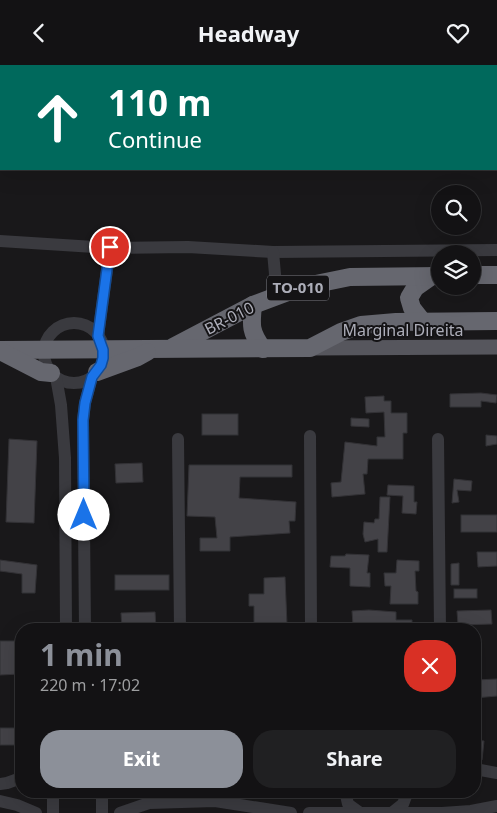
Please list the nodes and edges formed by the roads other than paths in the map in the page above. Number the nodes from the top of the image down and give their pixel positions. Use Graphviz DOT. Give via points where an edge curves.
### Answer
graph roads {
  1 [pos="0,241"];
  2 [pos="110,247"];
  3 [pos="497,250"];
  4 [pos="273,251"];
  5 [pos="481,275"];
  6 [pos="497,275"];
  7 [pos="431,276"];
  8 [pos="431,279"];
  9 [pos="277,296"];
  10 [pos="253,305"];
  11 [pos="497,321"];
  12 [pos="424,322"];
  13 [pos="47,343"];
  14 [pos="101,343"];
  15 [pos="497,347"];
  16 [pos="310,348"];
  17 [pos="147,349"];
  18 [pos="168,349"];
  19 [pos="263,349"];
  20 [pos="0,351"];
  21 [pos="54,375"];
  22 [pos="94,375"];
  23 [pos="310,436"];
  24 [pos="178,439"];
  25 [pos="438,439"];
  26 [pos="66,623"];
  27 [pos="85,623"];
  28 [pos="180,623"];
  29 [pos="311,623"];
  30 [pos="440,623"];
  31 [pos="481,770"];
  32 [pos="497,773"];
  33 [pos="15,780"];
  34 [pos="0,784"];
  35 [pos="53,798"];
  36 [pos="102,798"];
  37 [pos="347,798"];
  38 [pos="406,798"];
  39 [pos="0,801"];
  40 [pos="497,806"];
  41 [pos="182,807"];
  42 [pos="358,812"];
  43 [pos="393,812"];
  44 [pos="36,813"];
  45 [pos="53,813"];
  46 [pos="102,813"];
  47 [pos="120,813"];
  48 [pos="291,813"];
  49 [pos="309,813"];
  50 [pos="442,813"];
  1 -- 2 [label="street"];
  2 -- 4 [label="street"];
  2 -- 14 [label="street"];
  3 -- 4 [label="street"];
  4 -- 9 [label="street"];
  5 -- 6 [label="highway"];
  7 -- 9 [label="highway, BR-010 / TO-010" via="350,277 300,287"];
  8 -- 12 [label="highway" via="415,288 409,298 412,308"];
  9 -- 10 [label="highway, BR-010 / TO-010"];
  10 -- 18 [label="highway, BR-010 / TO-010"];
  10 -- 19 [label="highway" via="251,325"];
  11 -- 12 [label="highway, TO-010"];
  12 -- 16 [label="highway, TO-010" via="361,325"];
  13 -- 14 [label="highway, TO-010"];
  13 -- 14 [label="street" via="60,327 78,324 88,327"];
  13 -- 20 [label="highway" via="22,350"];
  13 -- 21 [label="street" via="44,358"];
  14 -- 17 [label="highway, TO-010"];
  14 -- 22 [label="street" via="103,358"];
  15 -- 16 [label="main road, Marginal Direita"];
  16 -- 19 [label="highway, TO-010"];
  17 -- 18 [label="highway, TO-010"];
  17 -- 22 [label="highway" via="138,357"];
  18 -- 19 [label="highway, TO-010"];
  20 -- 21 [label="highway" via="41,372"];
  21 -- 22 [label="street" via="64,382 74,383"];
  21 -- 26 [label="street" via="61,405 65,458"];
  22 -- 27 [label="street" via="83,420"];
  23 -- 29 [label="street"];
  24 -- 28 [label="street"];
  25 -- 30 [label="street"];
  31 -- 32 [label="street"];
  33 -- 34 [label="street"];
  35 -- 45 [label="street"];
  36 -- 46 [label="street"];
  37 -- 42 [label="street" via="348,804"];
  38 -- 43 [label="street" via="404,804"];
  39 -- 44 [label="street"];
  40 -- 50 [label="street"];
  41 -- 47 [label="street" via="149,803"];
  41 -- 48 [label="street" via="231,803"];
  42 -- 43 [label="street"];
  42 -- 49 [label="street"];
  43 -- 50 [label="street"];
}
